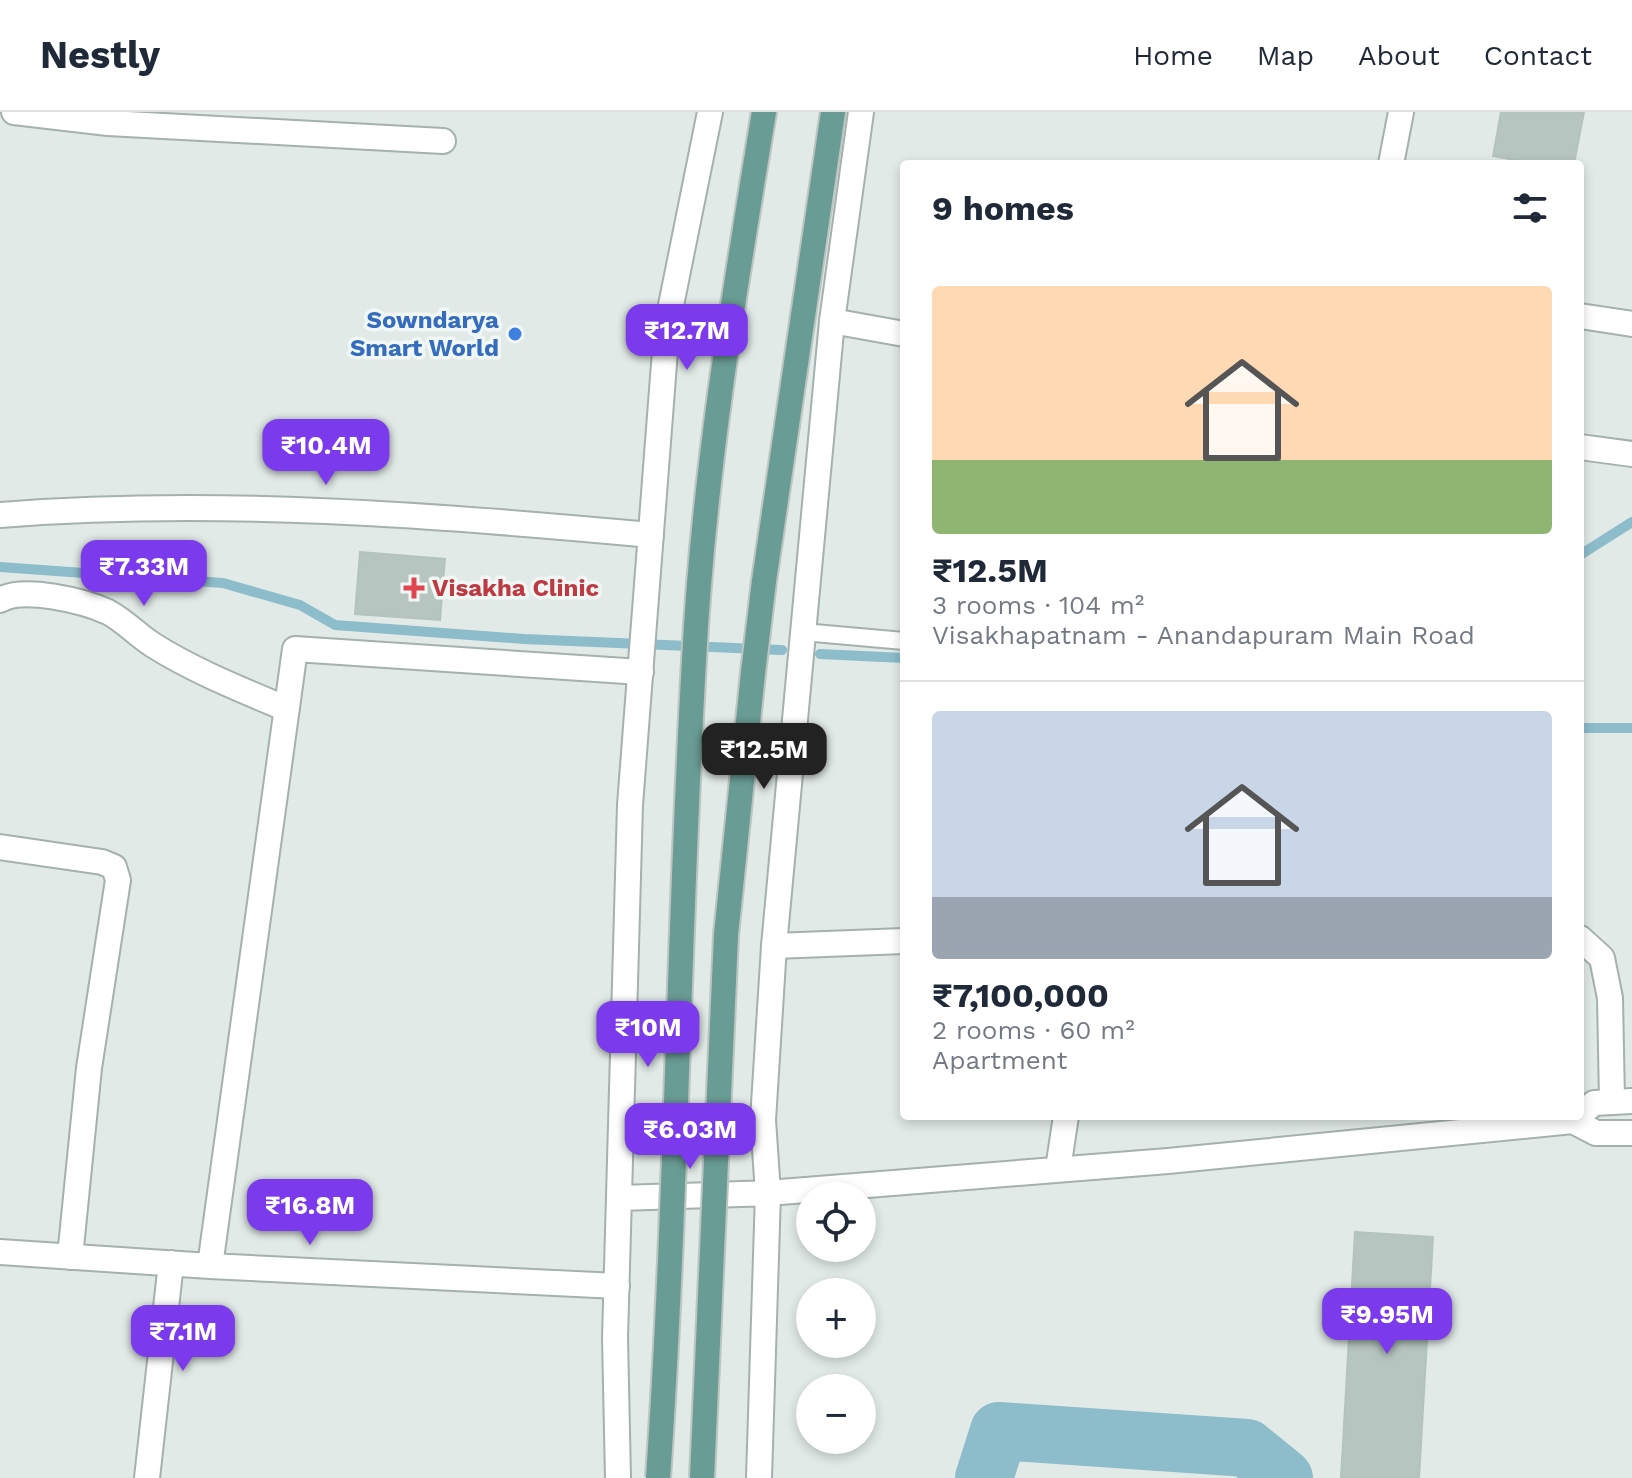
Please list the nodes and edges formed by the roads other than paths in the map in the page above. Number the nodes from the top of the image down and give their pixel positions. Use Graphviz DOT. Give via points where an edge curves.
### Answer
graph roads {
  1 [pos="14,112"];
  2 [pos="25,112"];
  3 [pos="710,112"];
  4 [pos="764,112"];
  5 [pos="833,112"];
  6 [pos="861,112"];
  7 [pos="1401,112"];
  8 [pos="443,141"];
  9 [pos="1392,160"];
  10 [pos="1584,317"];
  11 [pos="832,321"];
  12 [pos="1632,324"];
  13 [pos="900,333"];
  14 [pos="1584,448"];
  15 [pos="1632,454"];
  16 [pos="0,515"];
  17 [pos="651,535"];
  18 [pos="0,600"];
  19 [pos="803,632"];
  20 [pos="900,641"];
  21 [pos="641,666"];
  22 [pos="287,709"];
  23 [pos="0,847"];
  24 [pos="900,941"];
  25 [pos="1584,942"];
  26 [pos="774,946"];
  27 [pos="1623,1101"];
  28 [pos="1584,1111"];
  29 [pos="1065,1120"];
  30 [pos="1547,1120"];
  31 [pos="1581,1120"];
  32 [pos="1631,1133"];
  33 [pos="1058,1169"];
  34 [pos="768,1193"];
  35 [pos="620,1198"];
  36 [pos="0,1252"];
  37 [pos="70,1257"];
  38 [pos="171,1263"];
  39 [pos="210,1266"];
  40 [pos="617,1286"];
  41 [pos="147,1478"];
  42 [pos="618,1478"];
  43 [pos="658,1478"];
  44 [pos="702,1478"];
  45 [pos="759,1478"];
  1 -- 2 [label="street"];
  2 -- 8 [label="street" via="108,123"];
  3 -- 17 [label="street" via="667,325"];
  4 -- 43 [label="main road, bridge" via="724,352 695,631"];
  5 -- 44 [label="main road, bridge" via="759,626 726,935"];
  6 -- 11 [label="street"];
  7 -- 9 [label="street"];
  10 -- 12 [label="street"];
  11 -- 13 [label="street"];
  11 -- 19 [label="street"];
  14 -- 15 [label="street"];
  16 -- 17 [label="street" via="281,509 440,515"];
  17 -- 21 [label="street"];
  18 -- 22 [label="street" via="20,595 90,605 153,645"];
  19 -- 20 [label="lane"];
  19 -- 26 [label="street"];
  21 -- 22 [label="street" via="295,649"];
  21 -- 35 [label="street" via="630,805"];
  22 -- 39 [label="street"];
  23 -- 37 [label="street" via="102,862 114,867 118,880 89,1068"];
  24 -- 26 [label="street"];
  25 -- 27 [label="street" via="1602,958"];
  26 -- 34 [label="street" via="763,1120"];
  27 -- 28 [label="street" via="1594,1103"];
  29 -- 33 [label="street"];
  30 -- 33 [label="street"];
  31 -- 32 [label="street" via="1596,1133"];
  33 -- 34 [label="street"];
  34 -- 35 [label="street"];
  34 -- 45 [label="street"];
  35 -- 40 [label="street"];
  36 -- 37 [label="street"];
  37 -- 38 [label="street"];
  38 -- 39 [label="street"];
  38 -- 41 [label="street"];
  39 -- 40 [label="street"];
  40 -- 42 [label="street"];
}
